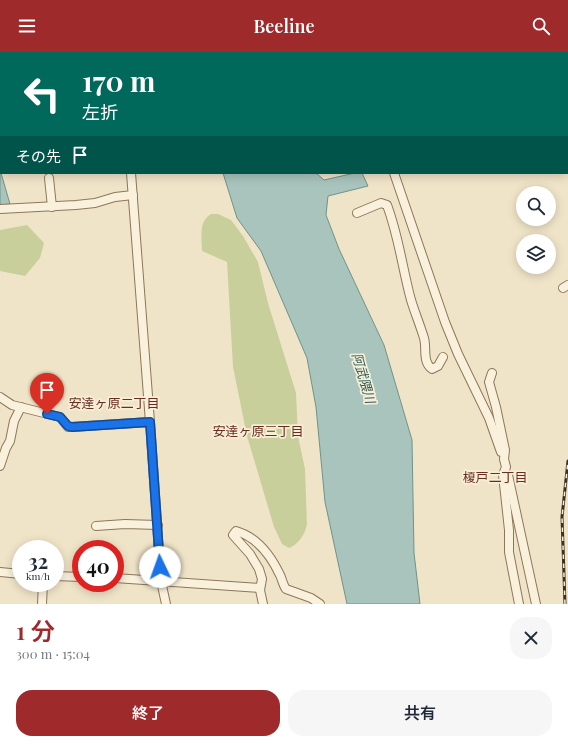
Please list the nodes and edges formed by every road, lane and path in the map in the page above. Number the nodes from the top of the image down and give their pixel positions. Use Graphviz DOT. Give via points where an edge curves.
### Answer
graph roads {
  1 [pos="131,174"];
  2 [pos="394,174"];
  3 [pos="49,178"];
  4 [pos="133,195"];
  5 [pos="52,207"];
  6 [pos="0,209"];
  7 [pos="357,213"];
  8 [pos="443,357"];
  9 [pos="492,373"];
  10 [pos="0,397"];
  11 [pos="21,406"];
  12 [pos="150,422"];
  13 [pos="501,452"];
  14 [pos="0,466"];
  15 [pos="508,475"];
  16 [pos="158,525"];
  17 [pos="96,526"];
  18 [pos="0,572"];
  19 [pos="12,573"];
  20 [pos="124,579"];
  21 [pos="161,582"];
  22 [pos="260,588"];
  23 [pos="43,592"];
  24 [pos="42,604"];
  25 [pos="166,604"];
  26 [pos="263,604"];
  27 [pos="320,604"];
  28 [pos="519,604"];
  29 [pos="536,604"];
  1 -- 4 [label="street"];
  2 -- 13 [label="street" via="445,322 489,418"];
  3 -- 5 [label="street"];
  4 -- 5 [label="street" via="95,203"];
  4 -- 12 [label="street"];
  5 -- 6 [label="street"];
  7 -- 8 [label="street" via="382,203 387,205 424,339 426,361 432,369 438,366"];
  9 -- 28 [label="street" via="489,382 505,450 506,467 503,475 509,552"];
  10 -- 11 [label="street" via="12,405"];
  11 -- 12 [label="street" via="60,417 72,427"];
  11 -- 14 [label="street"];
  12 -- 16 [label="street"];
  15 -- 29 [label="street"];
  16 -- 17 [label="street"];
  16 -- 21 [label="street"];
  18 -- 19 [label="street"];
  20 -- 21 [label="street"];
  21 -- 22 [label="street"];
  21 -- 25 [label="street"];
  22 -- 26 [label="street"];
  22 -- 27 [label="street" via="262,579 258,569 250,554 234,535 236,531 244,533 266,552 274,562 286,589"];
  23 -- 24 [label="street"];
}
